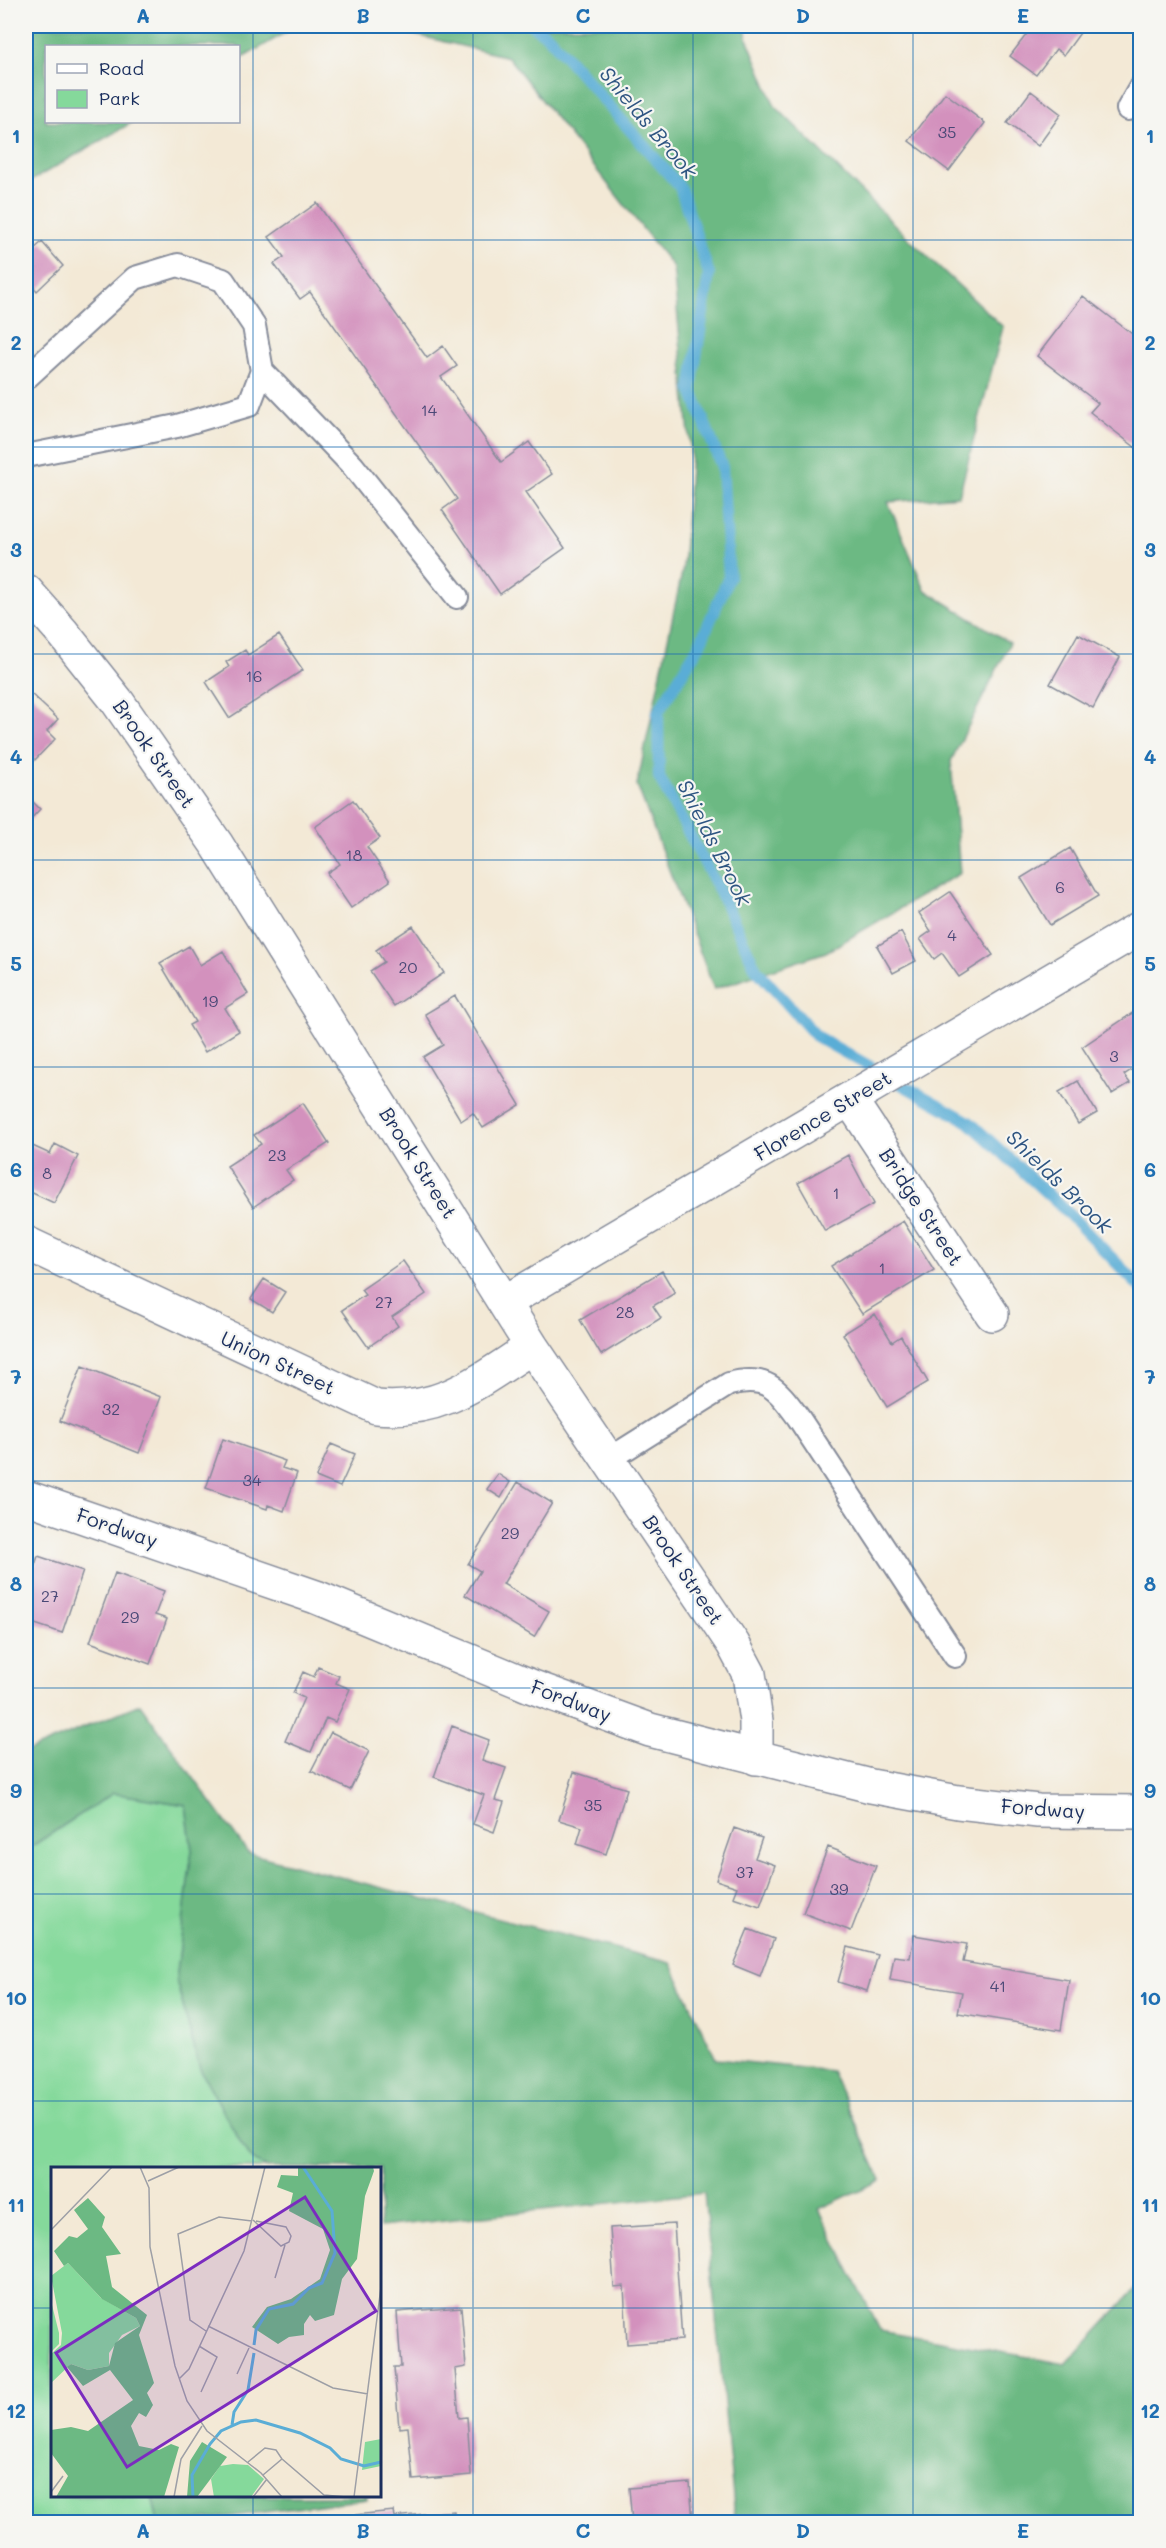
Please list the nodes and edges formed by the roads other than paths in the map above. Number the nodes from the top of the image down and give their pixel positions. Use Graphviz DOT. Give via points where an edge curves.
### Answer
graph roads {
  1 [pos="1140,88"];
  2 [pos="1128,109"];
  3 [pos="262,371"];
  4 [pos="26,378"];
  5 [pos="26,456"];
  6 [pos="26,591"];
  7 [pos="457,597"];
  8 [pos="1140,928"];
  9 [pos="860,1095"];
  10 [pos="26,1243"];
  11 [pos="505,1302"];
  12 [pos="992,1314"];
  13 [pos="532,1347"];
  14 [pos="608,1460"];
  15 [pos="26,1497"];
  16 [pos="955,1656"];
  17 [pos="756,1758"];
  18 [pos="1140,1812"];
  1 -- 2 [label="lane"];
  3 -- 4 [label="lane" via="254,326 223,280 178,266 135,278"];
  3 -- 5 [label="lane" via="249,405 177,426"];
  3 -- 7 [label="lane" via="352,466"];
  6 -- 11 [label="street, Brook Street" via="117,701 217,844"];
  8 -- 9 [label="street, Florence Street"];
  9 -- 11 [label="street, Florence Street"];
  9 -- 12 [label="street, Bridge Street"];
  10 -- 13 [label="street, Union Street" via="376,1407 424,1406 451,1396"];
  11 -- 13 [label="street, Brook Street"];
  13 -- 14 [label="street, Brook Street"];
  14 -- 16 [label="lane" via="729,1384 747,1379 766,1382 798,1417"];
  14 -- 17 [label="street, Brook Street" via="733,1644 749,1674 756,1721"];
  15 -- 17 [label="street, Fordway" via="316,1597 533,1687 650,1730"];
  17 -- 18 [label="street, Fordway" via="958,1802 1038,1811"];
}
